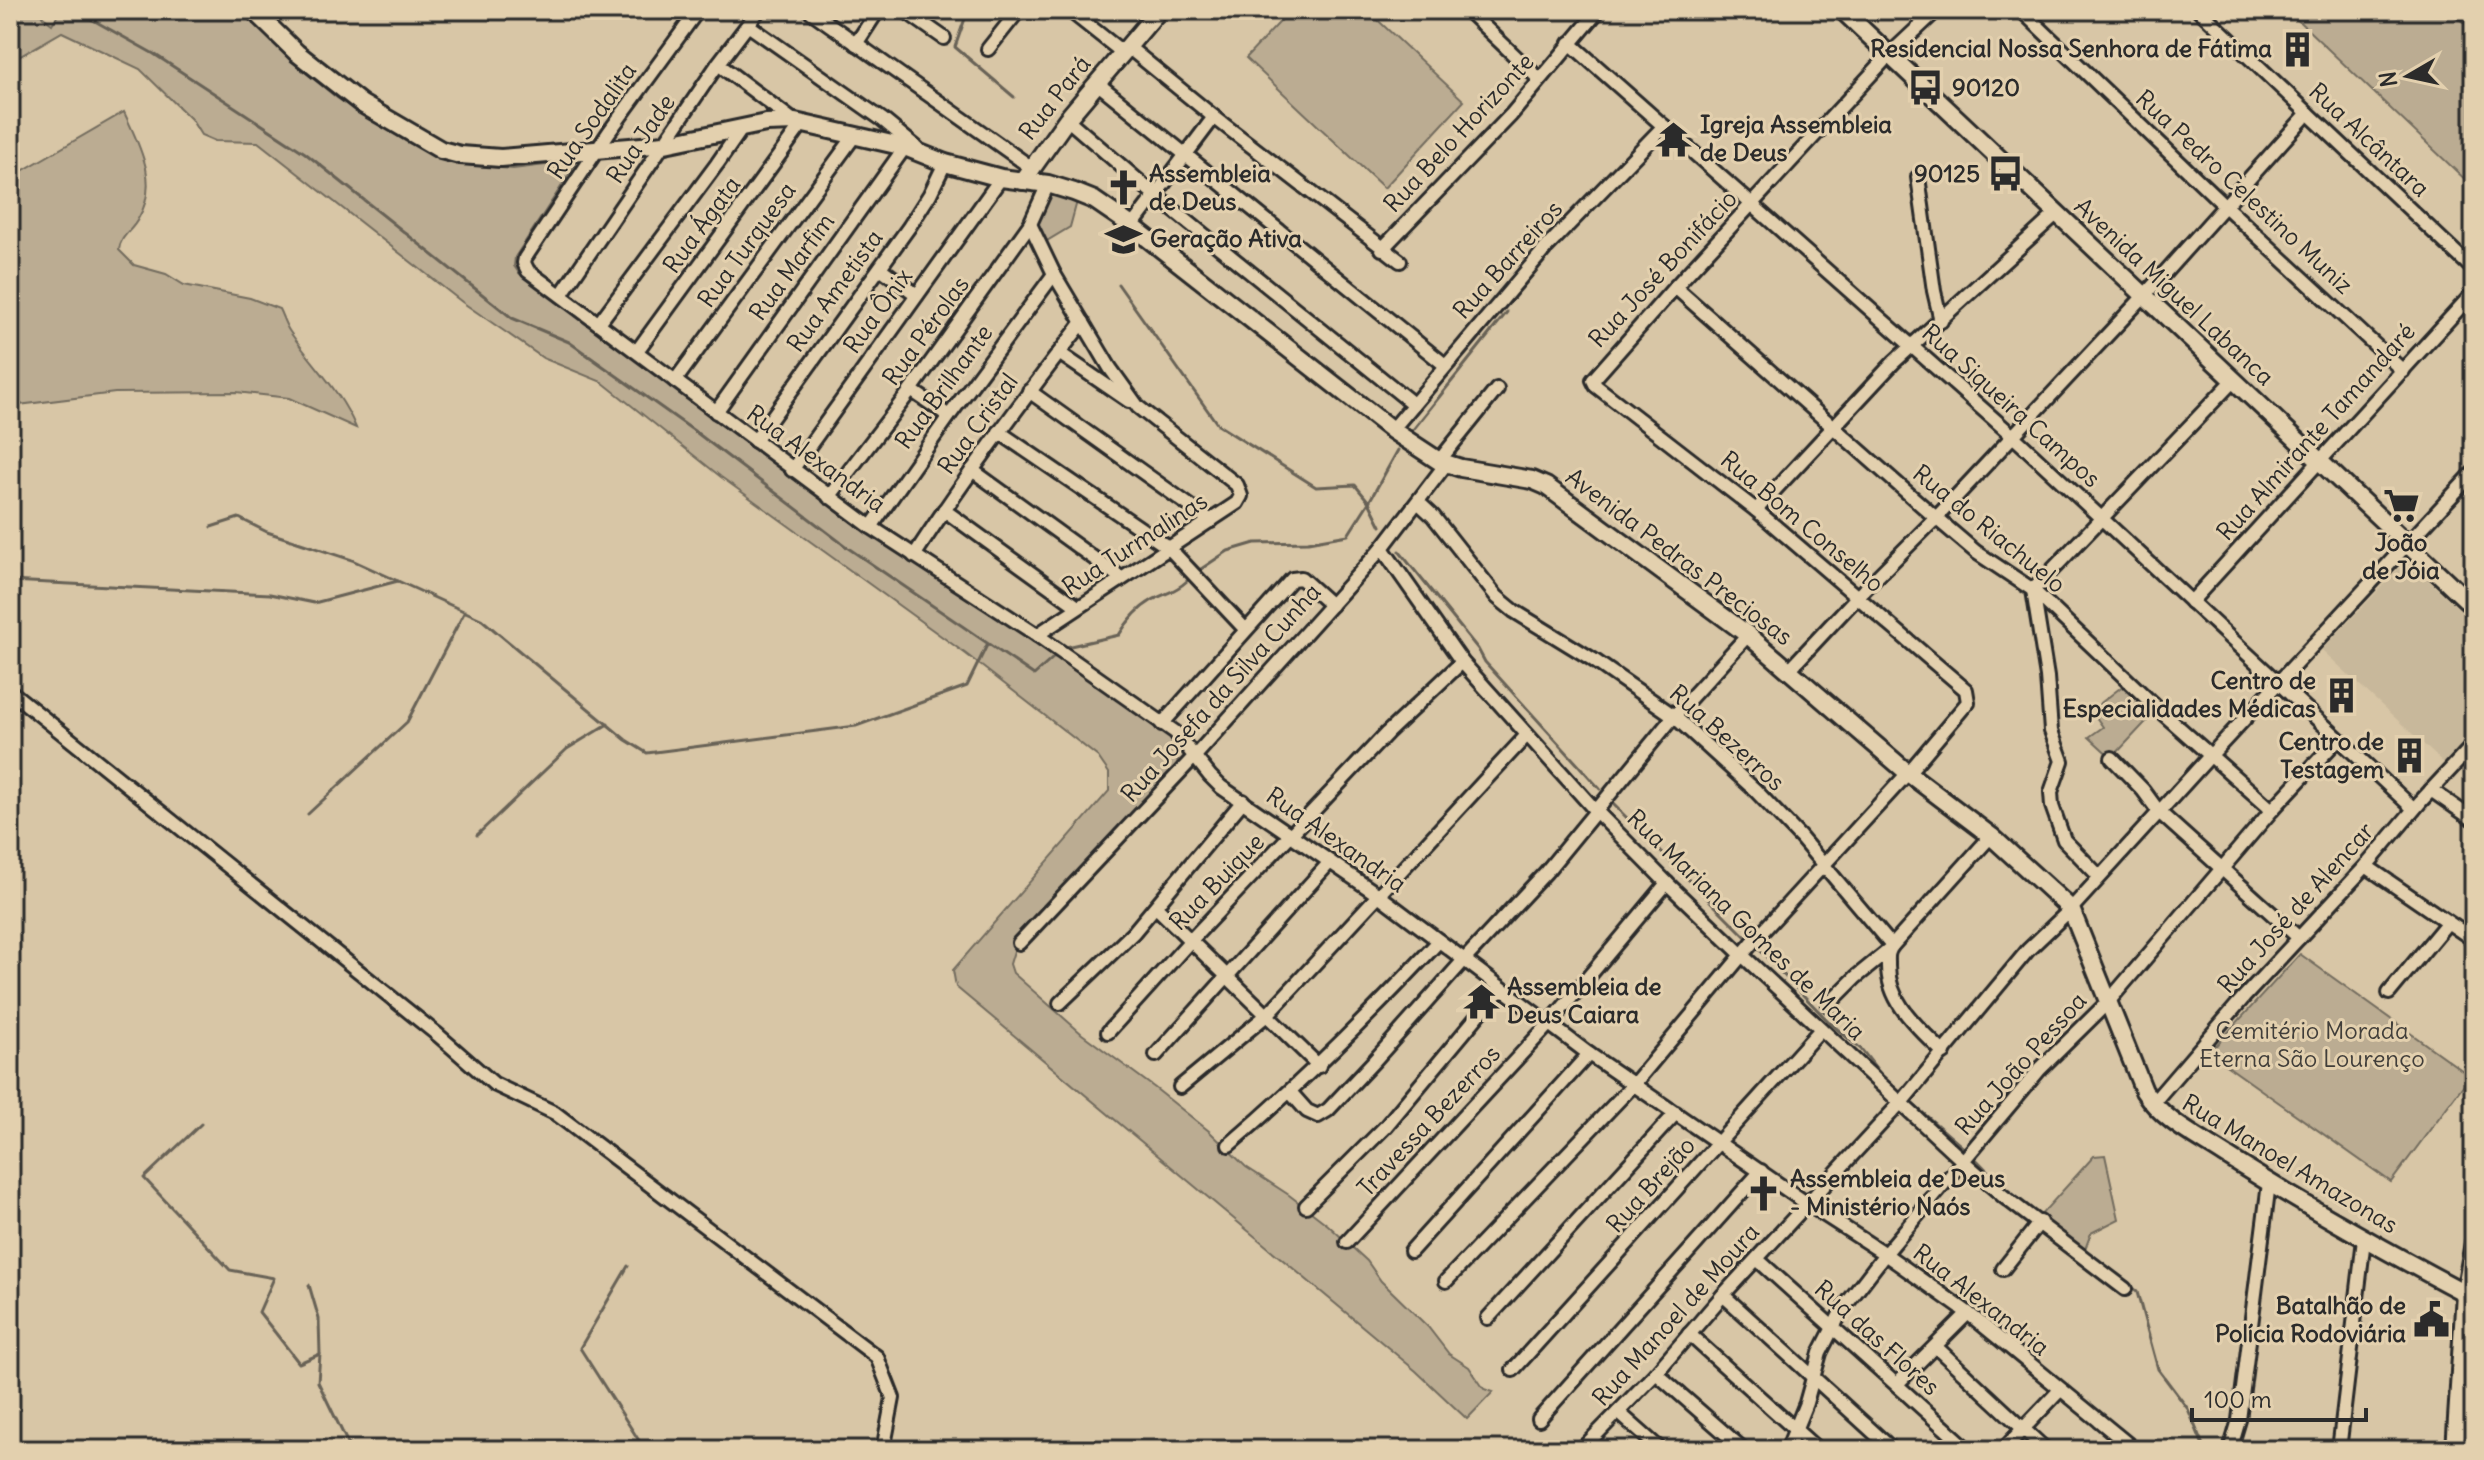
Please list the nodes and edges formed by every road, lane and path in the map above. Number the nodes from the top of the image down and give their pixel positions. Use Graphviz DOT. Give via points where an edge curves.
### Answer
graph roads {
  1 [pos="253,10"];
  2 [pos="698,10"];
  3 [pos="759,10"];
  4 [pos="809,10"];
  5 [pos="878,10"];
  6 [pos="904,10"];
  7 [pos="1019,10"];
  8 [pos="1069,10"];
  9 [pos="1158,10"];
  10 [pos="1467,10"];
  11 [pos="1842,10"];
  12 [pos="1937,10"];
  13 [pos="2021,10"];
  14 [pos="2199,10"];
  15 [pos="1597,11"];
  16 [pos="748,25"];
  17 [pos="944,38"];
  18 [pos="1570,43"];
  19 [pos="856,44"];
  20 [pos="988,49"];
  21 [pos="1124,49"];
  22 [pos="1889,55"];
  23 [pos="718,64"];
  24 [pos="1539,79"];
  25 [pos="1097,83"];
  26 [pos="2308,113"];
  27 [pos="1214,117"];
  28 [pos="1067,119"];
  29 [pos="799,123"];
  30 [pos="1664,126"];
  31 [pos="742,128"];
  32 [pos="855,135"];
  33 [pos="665,144"];
  34 [pos="905,147"];
  35 [pos="599,148"];
  36 [pos="926,155"];
  37 [pos="1185,155"];
  38 [pos="945,163"];
  39 [pos="1028,174"];
  40 [pos="1918,177"];
  41 [pos="1001,178"];
  42 [pos="1048,184"];
  43 [pos="1156,196"];
  44 [pos="1753,204"];
  45 [pos="2224,205"];
  46 [pos="2056,214"];
  47 [pos="1030,224"];
  48 [pos="1132,226"];
  49 [pos="1382,249"];
  50 [pos="525,258"];
  51 [pos="1400,261"];
  52 [pos="880,268"];
  53 [pos="2474,270"];
  54 [pos="1054,274"];
  55 [pos="1675,287"];
  56 [pos="2474,292"];
  57 [pos="561,295"];
  58 [pos="917,295"];
  59 [pos="2143,297"];
  60 [pos="1941,321"];
  61 [pos="1083,322"];
  62 [pos="599,323"];
  63 [pos="1912,346"];
  64 [pos="637,351"];
  65 [pos="1059,353"];
  66 [pos="1445,365"];
  67 [pos="2403,371"];
  68 [pos="675,381"];
  69 [pos="2233,381"];
  70 [pos="1596,386"];
  71 [pos="1497,389"];
  72 [pos="911,390"];
  73 [pos="1029,391"];
  74 [pos="1413,404"];
  75 [pos="1138,407"];
  76 [pos="716,412"];
  77 [pos="949,416"];
  78 [pos="1834,428"];
  79 [pos="1392,430"];
  80 [pos="999,432"];
  81 [pos="2013,436"];
  82 [pos="755,441"];
  83 [pos="1443,462"];
  84 [pos="2320,463"];
  85 [pos="792,470"];
  86 [pos="972,470"];
  87 [pos="2474,472"];
  88 [pos="829,497"];
  89 [pos="1418,502"];
  90 [pos="944,510"];
  91 [pos="1756,510"];
  92 [pos="2101,517"];
  93 [pos="1936,518"];
  94 [pos="1211,521"];
  95 [pos="871,527"];
  96 [pos="2407,544"];
  97 [pos="1169,548"];
  98 [pos="1382,548"];
  99 [pos="914,556"];
  100 [pos="1121,578"];
  101 [pos="2033,590"];
  102 [pos="1858,596"];
  103 [pos="2191,602"];
  104 [pos="1331,605"];
  105 [pos="1078,607"];
  106 [pos="2474,607"];
  107 [pos="1245,629"];
  108 [pos="1037,635"];
  109 [pos="1748,635"];
  110 [pos="1462,662"];
  111 [pos="1788,671"];
  112 [pos="2278,683"];
  113 [pos="10,691"];
  114 [pos="1674,716"];
  115 [pos="1162,724"];
  116 [pos="1527,735"];
  117 [pos="2338,739"];
  118 [pos="2474,744"];
  119 [pos="1195,756"];
  120 [pos="2210,756"];
  121 [pos="2112,758"];
  122 [pos="1908,773"];
  123 [pos="2431,790"];
  124 [pos="1243,801"];
  125 [pos="2414,809"];
  126 [pos="1595,810"];
  127 [pos="2272,810"];
  128 [pos="2159,812"];
  129 [pos="2474,820"];
  130 [pos="1292,835"];
  131 [pos="1991,836"];
  132 [pos="1330,862"];
  133 [pos="1823,864"];
  134 [pos="2366,866"];
  135 [pos="2221,868"];
  136 [pos="2099,876"];
  137 [pos="1667,883"];
  138 [pos="1377,894"];
  139 [pos="1156,907"];
  140 [pos="2071,909"];
  141 [pos="2447,923"];
  142 [pos="2299,938"];
  143 [pos="1191,940"];
  144 [pos="2474,940"];
  145 [pos="1439,941"];
  146 [pos="1019,943"];
  147 [pos="1890,948"];
  148 [pos="1742,955"];
  149 [pos="1464,960"];
  150 [pos="1228,976"];
  151 [pos="1501,988"];
  152 [pos="2389,993"];
  153 [pos="2108,1002"];
  154 [pos="1060,1003"];
  155 [pos="1828,1005"];
  156 [pos="1268,1014"];
  157 [pos="1550,1023"];
  158 [pos="1821,1029"];
  159 [pos="1108,1032"];
  160 [pos="1944,1053"];
  161 [pos="1589,1054"];
  162 [pos="1156,1055"];
  163 [pos="1319,1066"];
  164 [pos="1634,1084"];
  165 [pos="1180,1087"];
  166 [pos="1291,1093"];
  167 [pos="1903,1100"];
  168 [pos="2152,1104"];
  169 [pos="1676,1113"];
  170 [pos="1719,1143"];
  171 [pos="1229,1145"];
  172 [pos="1964,1160"];
  173 [pos="1761,1171"];
  174 [pos="2269,1183"];
  175 [pos="1806,1203"];
  176 [pos="1306,1206"];
  177 [pos="2040,1222"];
  178 [pos="2364,1239"];
  179 [pos="1347,1242"];
  180 [pos="2474,1243"];
  181 [pos="1411,1251"];
  182 [pos="1885,1254"];
  183 [pos="1757,1259"];
  184 [pos="2003,1269"];
  185 [pos="1446,1281"];
  186 [pos="2125,1289"];
  187 [pos="1723,1295"];
  188 [pos="2470,1295"];
  189 [pos="1968,1313"];
  190 [pos="1488,1318"];
  191 [pos="1832,1329"];
  192 [pos="1689,1334"];
  193 [pos="1936,1347"];
  194 [pos="1513,1370"];
  195 [pos="1656,1373"];
  196 [pos="1813,1375"];
  197 [pos="1897,1384"];
  198 [pos="2060,1390"];
  199 [pos="1618,1412"];
  200 [pos="1539,1419"];
  201 [pos="2023,1428"];
  202 [pos="1796,1429"];
  203 [pos="883,1450"];
  204 [pos="1581,1450"];
  205 [pos="1661,1450"];
  206 [pos="1744,1450"];
  207 [pos="1787,1450"];
  208 [pos="1818,1450"];
  209 [pos="1893,1450"];
  210 [pos="1969,1450"];
  211 [pos="2003,1450"];
  212 [pos="2046,1450"];
  213 [pos="2135,1450"];
  214 [pos="2230,1450"];
  215 [pos="2339,1450"];
  216 [pos="2455,1450"];
  1 -- 35 [label="main road, Avenida Pedras Preciosas" via="362,104 441,150 501,158"];
  2 -- 35 [label="street, Rua Sodalita"];
  3 -- 16 [label="street, Rua Jade"];
  4 -- 19 [label="street"];
  5 -- 19 [label="street"];
  6 -- 17 [label="street"];
  7 -- 20 [label="street"];
  8 -- 21 [label="street"];
  9 -- 21 [label="main road, Rua Pará"];
  10 -- 24 [label="street"];
  11 -- 22 [label="main road, Avenida Miguel Labanca"];
  12 -- 22 [label="street, Rua José Bonifácio"];
  13 -- 45 [label="street, Rua Pedro Celestino Muniz"];
  14 -- 26 [label="street, Rua Alcântara"];
  15 -- 18 [label="street, Rua Belo Horizonte"];
  16 -- 23 [label="street, Rua Jade"];
  16 -- 36 [label="street"];
  18 -- 24 [label="street, Rua Belo Horizonte"];
  18 -- 30 [label="street, Rua Siqueira Campos"];
  19 -- 39 [label="street"];
  21 -- 25 [label="main road, Rua Pará"];
  21 -- 27 [label="street"];
  22 -- 44 [label="street, Rua José Bonifácio"];
  22 -- 46 [label="main road, Avenida Miguel Labanca"];
  23 -- 29 [label="street"];
  23 -- 33 [label="street, Rua Jade"];
  24 -- 49 [label="street, Rua Belo Horizonte"];
  25 -- 28 [label="main road, Rua Pará"];
  25 -- 37 [label="street"];
  26 -- 45 [label="street"];
  26 -- 53 [label="street, Rua Alcântara"];
  27 -- 37 [label="street"];
  27 -- 49 [label="street"];
  28 -- 39 [label="main road, Rua Pará"];
  28 -- 43 [label="street"];
  29 -- 31 [label="main road, Avenida Pedras Preciosas"];
  29 -- 32 [label="main road, Avenida Pedras Preciosas"];
  29 -- 64 [label="street, Rua Ágata"];
  30 -- 44 [label="street, Rua Siqueira Campos"];
  30 -- 66 [label="street, Rua Barreiros" via="1545,249"];
  31 -- 33 [label="main road, Avenida Pedras Preciosas"];
  31 -- 62 [label="street"];
  32 -- 34 [label="main road, Avenida Pedras Preciosas"];
  32 -- 68 [label="street, Rua Turquesa"];
  33 -- 35 [label="main road, Avenida Pedras Preciosas"];
  33 -- 57 [label="street, Rua Jade"];
  34 -- 36 [label="main road, Avenida Pedras Preciosas"];
  34 -- 76 [label="street, Rua Marfim"];
  35 -- 50 [label="street, Rua Sodalita"];
  36 -- 38 [label="main road, Avenida Pedras Preciosas"];
  37 -- 43 [label="street"];
  37 -- 66 [label="street"];
  38 -- 41 [label="main road, Avenida Pedras Preciosas"];
  38 -- 52 [label="street, Rua Ametista"];
  39 -- 41 [label="main road, Avenida Pedras Preciosas"];
  39 -- 42 [label="main road, Avenida Pedras Preciosas"];
  40 -- 60 [label="street"];
  41 -- 58 [label="street, Rua Ônix"];
  42 -- 47 [label="street, Rua Pérolas"];
  42 -- 48 [label="main road, Avenida Pedras Preciosas" via="1094,200"];
  43 -- 48 [label="street"];
  43 -- 74 [label="street"];
  44 -- 55 [label="street, Rua José Bonifácio"];
  44 -- 63 [label="street, Rua Siqueira Campos"];
  45 -- 59 [label="street"];
  45 -- 67 [label="street, Rua Pedro Celestino Muniz"];
  46 -- 59 [label="main road, Avenida Miguel Labanca"];
  46 -- 60 [label="street"];
  47 -- 54 [label="street, Rua Turmalinas"];
  47 -- 72 [label="street, Rua Pérolas"];
  48 -- 79 [label="main road, Avenida Pedras Preciosas"];
  49 -- 51 [label="street"];
  50 -- 57 [label="street, Rua Alexandria" via="528,271"];
  52 -- 58 [label="street"];
  52 -- 82 [label="street, Rua Ametista"];
  54 -- 61 [label="street, Rua Turmalinas"];
  54 -- 77 [label="street, Rua Brilhante"];
  55 -- 70 [label="street, Rua José Bonifácio" via="1594,376"];
  55 -- 78 [label="street, Rua do Riachuelo"];
  56 -- 67 [label="street, Rua Almirante Tamandaré"];
  57 -- 62 [label="street, Rua Alexandria"];
  58 -- 85 [label="street, Rua Ônix"];
  59 -- 69 [label="main road, Avenida Miguel Labanca"];
  59 -- 81 [label="street"];
  60 -- 63 [label="street"];
  61 -- 65 [label="street, Rua Cristal"];
  61 -- 75 [label="street, Rua Turmalinas"];
  62 -- 64 [label="street, Rua Alexandria"];
  63 -- 78 [label="street"];
  63 -- 81 [label="street, Rua Siqueira Campos"];
  64 -- 68 [label="street, Rua Alexandria"];
  65 -- 73 [label="street, Rua Cristal"];
  65 -- 75 [label="street"];
  66 -- 74 [label="street, Rua Barreiros"];
  67 -- 84 [label="street, Rua Almirante Tamandaré"];
  68 -- 76 [label="street, Rua Alexandria"];
  69 -- 84 [label="main road, Avenida Miguel Labanca"];
  69 -- 92 [label="street"];
  70 -- 91 [label="street, Rua Bom Conselho"];
  71 -- 83 [label="street, Rua Josefa da Silva Cunha"];
  72 -- 77 [label="street"];
  72 -- 88 [label="street, Rua Pérolas"];
  73 -- 80 [label="street, Rua Cristal"];
  73 -- 94 [label="street"];
  74 -- 79 [label="street, Rua Barreiros"];
  75 -- 94 [label="street, Rua Turmalinas" via="1237,485 1240,500"];
  76 -- 82 [label="street, Rua Alexandria"];
  77 -- 95 [label="street, Rua Brilhante"];
  78 -- 91 [label="street"];
  78 -- 93 [label="street, Rua do Riachuelo"];
  79 -- 83 [label="main road, Avenida Pedras Preciosas"];
  80 -- 86 [label="street, Rua Cristal"];
  80 -- 97 [label="street"];
  81 -- 92 [label="street, Rua Siqueira Campos"];
  81 -- 93 [label="street"];
  82 -- 85 [label="street, Rua Alexandria"];
  83 -- 89 [label="street, Rua Josefa da Silva Cunha"];
  83 -- 109 [label="main road, Avenida Pedras Preciosas" via="1546,486"];
  84 -- 96 [label="main road, Avenida Miguel Labanca"];
  84 -- 103 [label="street, Rua Almirante Tamandaré"];
  85 -- 88 [label="street, Rua Alexandria"];
  86 -- 90 [label="street, Rua Cristal"];
  86 -- 100 [label="street"];
  87 -- 96 [label="street, Rua Manoel de Moura"];
  88 -- 95 [label="street, Rua Alexandria"];
  89 -- 98 [label="street, Rua Josefa da Silva Cunha"];
  89 -- 114 [label="street, Rua Bezerros" via="1514,611"];
  90 -- 99 [label="street, Rua Cristal"];
  90 -- 105 [label="street"];
  91 -- 102 [label="street, Rua Bom Conselho"];
  92 -- 101 [label="street"];
  92 -- 103 [label="street, Rua Siqueira Campos"];
  93 -- 101 [label="street, Rua do Riachuelo"];
  93 -- 102 [label="street"];
  94 -- 97 [label="street, Rua Turmalinas"];
  95 -- 99 [label="street, Rua Alexandria"];
  96 -- 106 [label="main road, Avenida Miguel Labanca"];
  96 -- 112 [label="street, Rua Manoel de Moura"];
  97 -- 100 [label="street, Rua Turmalinas"];
  97 -- 107 [label="street"];
  98 -- 104 [label="street, Rua Josefa da Silva Cunha"];
  98 -- 110 [label="street, Rua Mariana Gomes de Maria"];
  99 -- 108 [label="street, Rua Alexandria"];
  100 -- 105 [label="street, Rua Turmalinas"];
  101 -- 120 [label="street, Rua do Riachuelo"];
  101 -- 136 [label="street" via="2051,731 2062,761 2051,792 2054,814 2064,840"];
  102 -- 111 [label="street"];
  102 -- 122 [label="street, Rua Bom Conselho" via="1968,694 1968,702"];
  103 -- 112 [label="street, Rua Siqueira Campos"];
  104 -- 107 [label="street" via="1295,577"];
  104 -- 119 [label="street, Rua Josefa da Silva Cunha"];
  105 -- 108 [label="street, Rua Turmalinas"];
  107 -- 115 [label="street"];
  108 -- 115 [label="street, Rua Alexandria"];
  109 -- 111 [label="main road, Avenida Pedras Preciosas"];
  109 -- 114 [label="street"];
  110 -- 116 [label="street, Rua Mariana Gomes de Maria"];
  110 -- 130 [label="street, Rua Buique" via="1409,710"];
  111 -- 122 [label="main road, Avenida Pedras Preciosas"];
  112 -- 117 [label="street, Rua Siqueira Campos"];
  112 -- 120 [label="street, Rua Manoel de Moura"];
  113 -- 203 [label="street" via="494,1084 555,1113 877,1357 893,1398"];
  114 -- 126 [label="street"];
  114 -- 133 [label="street, Rua Bezerros" via="1755,790"];
  115 -- 119 [label="street, Rua Alexandria"];
  116 -- 126 [label="street, Rua Mariana Gomes de Maria"];
  116 -- 138 [label="street"];
  117 -- 125 [label="street, Rua Siqueira Campos"];
  117 -- 127 [label="street, Rua João Pessoa"];
  118 -- 123 [label="street, Rua José de Alencar"];
  119 -- 124 [label="street, Rua Alexandria" via="1210,776"];
  119 -- 146 [label="street, Rua Josefa da Silva Cunha"];
  120 -- 127 [label="street, Rua do Riachuelo"];
  120 -- 128 [label="street, Rua Manoel de Moura"];
  121 -- 128 [label="street"];
  122 -- 131 [label="main road, Avenida Pedras Preciosas"];
  122 -- 133 [label="street"];
  123 -- 125 [label="street, Rua José de Alencar"];
  123 -- 129 [label="street"];
  124 -- 130 [label="street, Rua Alexandria"];
  124 -- 139 [label="street"];
  125 -- 134 [label="street, Rua José de Alencar"];
  126 -- 137 [label="street, Rua Mariana Gomes de Maria"];
  126 -- 149 [label="street"];
  127 -- 135 [label="street, Rua João Pessoa"];
  128 -- 135 [label="street"];
  128 -- 136 [label="street, Rua Manoel de Moura"];
  130 -- 132 [label="street, Rua Alexandria"];
  130 -- 143 [label="street, Rua Buique"];
  131 -- 140 [label="main road, Avenida Pedras Preciosas"];
  131 -- 147 [label="street"];
  132 -- 138 [label="street, Rua Alexandria"];
  132 -- 150 [label="street"];
  133 -- 147 [label="street, Rua Bezerros"];
  133 -- 148 [label="street"];
  134 -- 141 [label="street"];
  134 -- 142 [label="street, Rua José de Alencar"];
  135 -- 142 [label="street"];
  135 -- 153 [label="street, Rua João Pessoa"];
  136 -- 140 [label="street, Rua Manoel de Moura"];
  137 -- 148 [label="street, Rua Mariana Gomes de Maria"];
  137 -- 157 [label="street, Travessa Bezerros"];
  138 -- 145 [label="street, Rua Alexandria"];
  138 -- 156 [label="street"];
  139 -- 143 [label="street"];
  139 -- 154 [label="street"];
  140 -- 153 [label="main road, Rua Manoel Amazonas"];
  140 -- 160 [label="street, Rua Manoel de Moura" via="2028,950"];
  141 -- 144 [label="street"];
  141 -- 152 [label="street"];
  142 -- 168 [label="street, Rua José de Alencar"];
  143 -- 150 [label="street"];
  143 -- 159 [label="street, Rua Buique"];
  145 -- 149 [label="street, Rua Alexandria"];
  145 -- 163 [label="street"];
  147 -- 155 [label="street"];
  147 -- 160 [label="street" via="1888,971 1898,1005"];
  148 -- 158 [label="street, Rua Mariana Gomes de Maria"];
  148 -- 164 [label="street"];
  149 -- 151 [label="street, Rua Alexandria"];
  149 -- 166 [label="street" via="1328,1110 1318,1116 1307,1111"];
  150 -- 156 [label="street"];
  150 -- 162 [label="street"];
  151 -- 157 [label="street, Rua Alexandria"];
  151 -- 176 [label="street" via="1420,1088"];
  153 -- 168 [label="main road, Rua Manoel Amazonas"];
  153 -- 172 [label="street, Rua João Pessoa" via="2040,1069"];
  156 -- 163 [label="street"];
  156 -- 165 [label="street"];
  157 -- 161 [label="street, Rua Alexandria"];
  157 -- 179 [label="street, Travessa Bezerros"];
  158 -- 167 [label="street, Rua Mariana Gomes de Maria"];
  158 -- 170 [label="street, Rua Brejão"];
  160 -- 167 [label="street, Rua Manoel de Moura"];
  161 -- 164 [label="street, Rua Alexandria"];
  161 -- 181 [label="street"];
  163 -- 166 [label="street"];
  164 -- 169 [label="street, Rua Alexandria"];
  164 -- 185 [label="street"];
  166 -- 171 [label="street"];
  167 -- 172 [label="street, Rua Mariana Gomes de Maria"];
  167 -- 175 [label="street, Rua Manoel de Moura"];
  168 -- 174 [label="main road, Rua Manoel Amazonas"];
  169 -- 170 [label="street, Rua Alexandria"];
  169 -- 190 [label="street"];
  170 -- 173 [label="street, Rua Alexandria"];
  170 -- 194 [label="street, Rua Brejão"];
  172 -- 177 [label="street, Rua Mariana Gomes de Maria"];
  172 -- 182 [label="street, Rua João Pessoa"];
  173 -- 175 [label="street, Rua Alexandria"];
  173 -- 200 [label="street"];
  174 -- 178 [label="main road, Rua Manoel Amazonas"];
  174 -- 214 [label="street" via="2239,1420"];
  175 -- 182 [label="street, Rua Alexandria"];
  175 -- 183 [label="street, Rua Manoel de Moura"];
  177 -- 184 [label="street"];
  177 -- 186 [label="street, Rua Mariana Gomes de Maria"];
  178 -- 188 [label="main road, Rua Manoel Amazonas"];
  178 -- 215 [label="street"];
  180 -- 188 [label="main road"];
  182 -- 189 [label="street, Rua Alexandria"];
  182 -- 191 [label="street, Rua João Pessoa"];
  183 -- 187 [label="street, Rua Manoel de Moura"];
  183 -- 191 [label="street, Rua das Flores"];
  187 -- 192 [label="street, Rua Manoel de Moura"];
  187 -- 196 [label="street"];
  188 -- 216 [label="main road"];
  189 -- 193 [label="street"];
  189 -- 198 [label="street, Rua Alexandria"];
  191 -- 196 [label="street, Rua João Pessoa"];
  191 -- 197 [label="street, Rua das Flores"];
  192 -- 195 [label="street, Rua Manoel de Moura"];
  192 -- 202 [label="street"];
  193 -- 197 [label="street"];
  193 -- 201 [label="street"];
  195 -- 199 [label="street, Rua Manoel de Moura"];
  195 -- 206 [label="street"];
  196 -- 202 [label="street, Rua João Pessoa"];
  196 -- 209 [label="street"];
  197 -- 210 [label="street, Rua das Flores"];
  198 -- 201 [label="street"];
  198 -- 213 [label="street, Rua Alexandria"];
  199 -- 204 [label="street, Rua Manoel de Moura"];
  199 -- 205 [label="street"];
  201 -- 211 [label="street"];
  201 -- 212 [label="street"];
  202 -- 207 [label="street, Rua João Pessoa"];
  202 -- 208 [label="street"];
}
